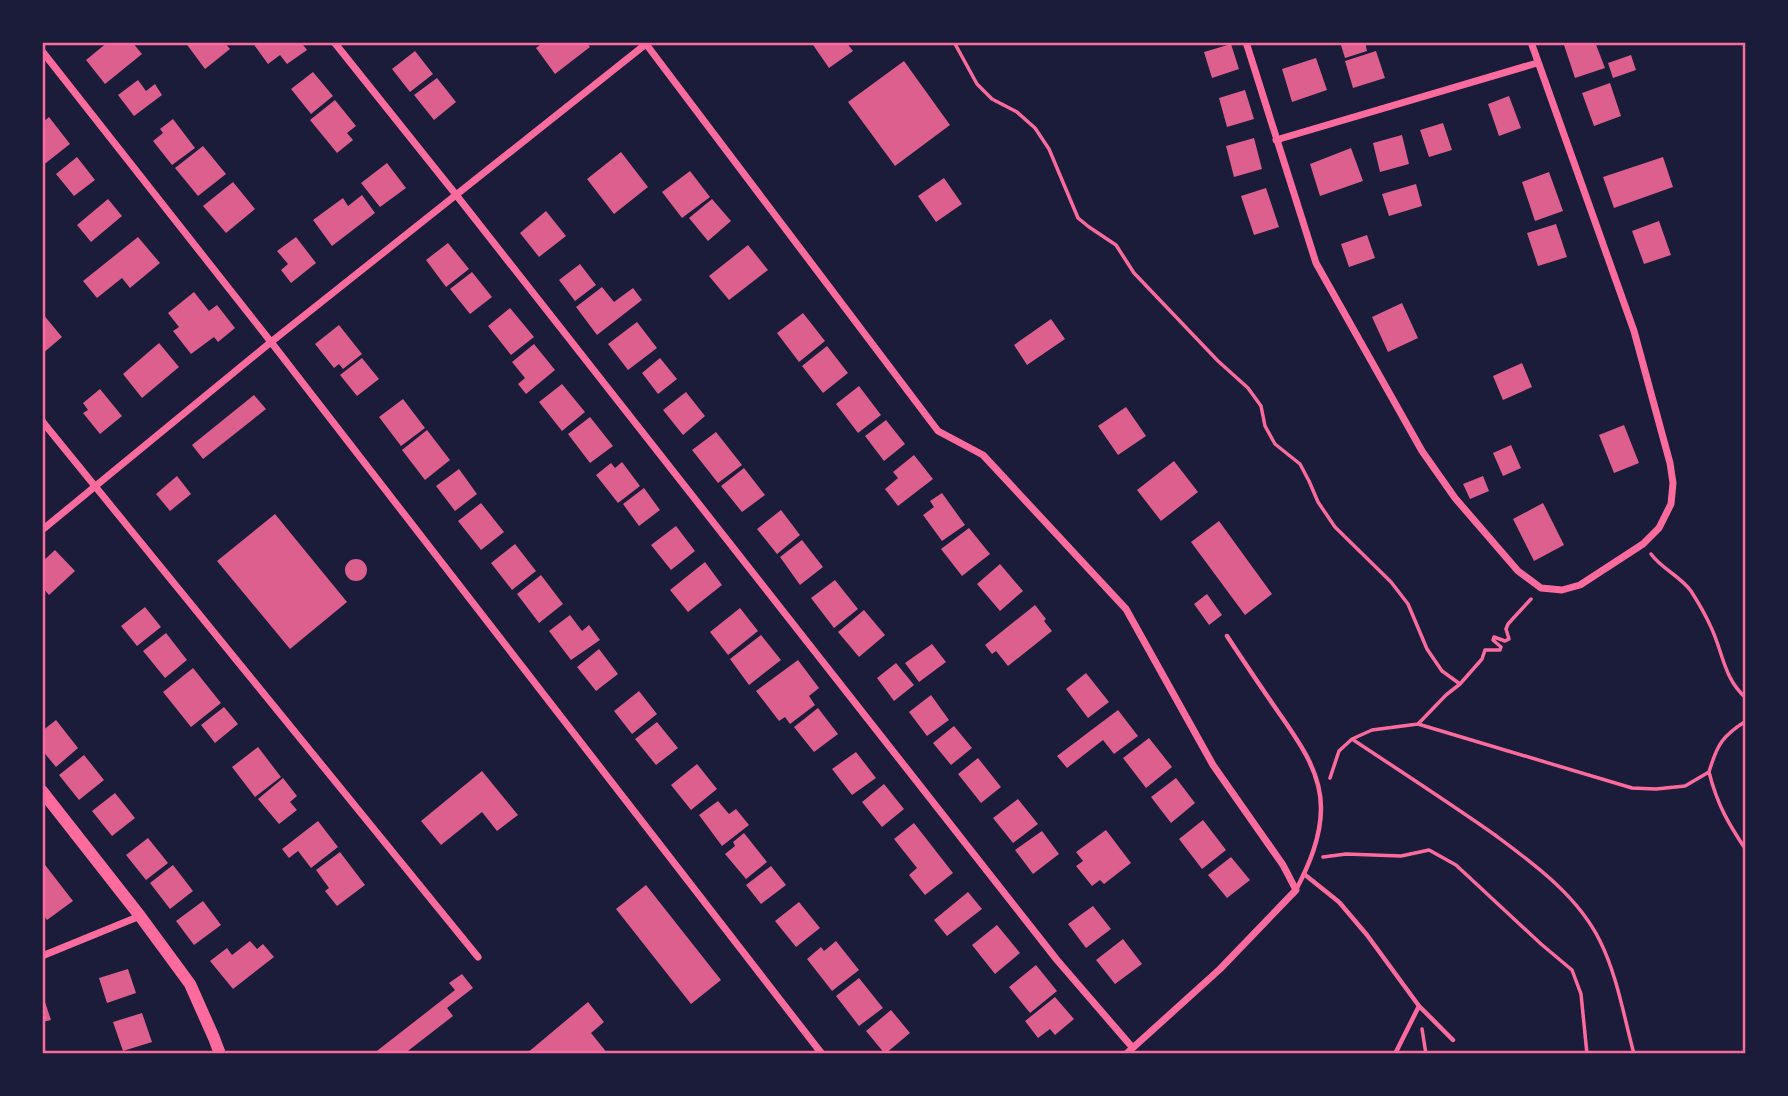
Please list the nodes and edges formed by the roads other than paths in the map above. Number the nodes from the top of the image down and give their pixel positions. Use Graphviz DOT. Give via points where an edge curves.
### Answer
graph roads {
  1 [pos="334,42"];
  2 [pos="1246,42"];
  3 [pos="1531,42"];
  4 [pos="645,43"];
  5 [pos="42,51"];
  6 [pos="1537,62"];
  7 [pos="1276,140"];
  8 [pos="457,196"];
  9 [pos="271,342"];
  10 [pos="42,421"];
  11 [pos="95,487"];
  12 [pos="42,530"];
  13 [pos="1227,636"];
  14 [pos="42,791"];
  15 [pos="1304,874"];
  16 [pos="1296,890"];
  17 [pos="140,916"];
  18 [pos="42,956"];
  19 [pos="478,957"];
  20 [pos="1419,1006"];
  21 [pos="1453,1041"];
  22 [pos="1129,1051"];
  23 [pos="220,1054"];
  24 [pos="822,1054"];
  25 [pos="1395,1054"];
  1 -- 8 [label="street"];
  2 -- 7 [label="street"];
  3 -- 6 [label="street"];
  4 -- 8 [label="street"];
  4 -- 16 [label="street" via="938,431 983,455 1126,609 1213,765"];
  5 -- 9 [label="street"];
  6 -- 7 [label="street"];
  6 -- 7 [label="street" via="1634,331 1674,483 1671,505 1659,528 1643,544 1580,584 1562,590 1541,588 1518,571 1455,498 1422,451 1316,262"];
  8 -- 9 [label="street"];
  8 -- 22 [label="street"];
  9 -- 11 [label="street"];
  9 -- 24 [label="street"];
  10 -- 11 [label="street"];
  11 -- 12 [label="street"];
  11 -- 19 [label="street"];
  13 -- 15 [label="lane" via="1302,747 1316,776 1319,833"];
  14 -- 17 [label="main road"];
  15 -- 16 [label="lane"];
  15 -- 20 [label="lane" via="1339,902"];
  16 -- 22 [label="street" via="1220,969"];
  17 -- 18 [label="street"];
  17 -- 23 [label="main road" via="190,985"];
  20 -- 21 [label="lane"];
  20 -- 25 [label="lane"];
}
